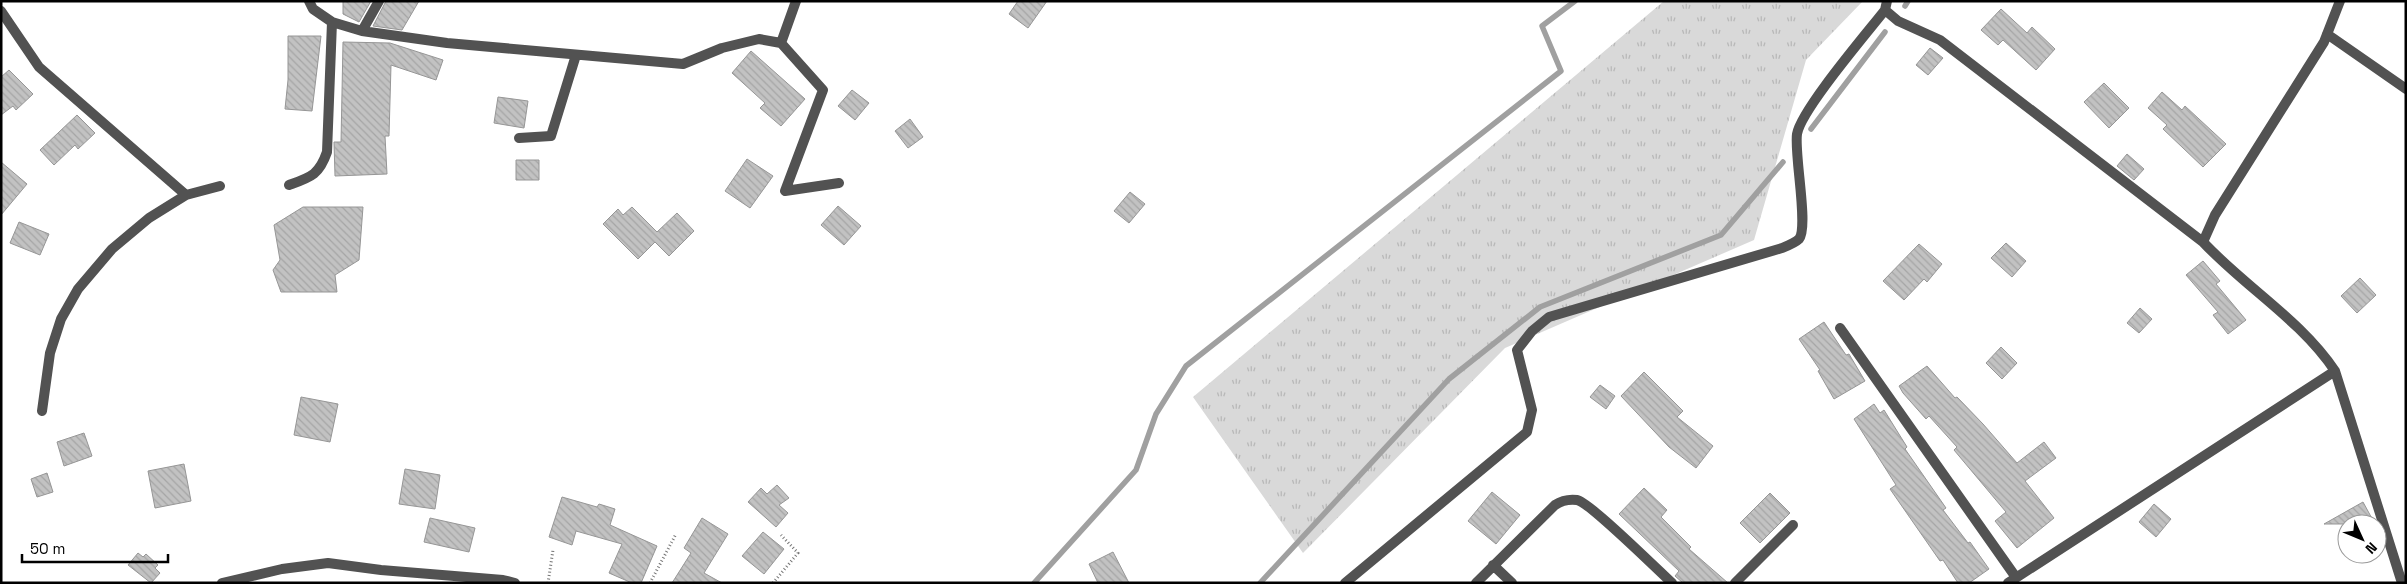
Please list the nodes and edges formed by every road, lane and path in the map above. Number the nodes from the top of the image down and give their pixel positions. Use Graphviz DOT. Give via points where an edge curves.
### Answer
graph roads {
  1 [pos="309,1"];
  2 [pos="379,1"];
  3 [pos="796,1"];
  4 [pos="2340,1"];
  5 [pos="1886,6"];
  6 [pos="1,11"];
  7 [pos="332,22"];
  8 [pos="362,31"];
  9 [pos="2327,34"];
  10 [pos="781,43"];
  11 [pos="576,55"];
  12 [pos="2406,89"];
  13 [pos="519,138"];
  14 [pos="839,183"];
  15 [pos="290,185"];
  16 [pos="220,186"];
  17 [pos="186,195"];
  18 [pos="2203,242"];
  19 [pos="1840,328"];
  20 [pos="2335,371"];
  21 [pos="42,411"];
  22 [pos="1793,525"];
  23 [pos="676,534"];
  24 [pos="781,535"];
  25 [pos="553,550"];
  26 [pos="1493,565"];
  27 [pos="2012,579"];
  28 [pos="222,583"];
  29 [pos="515,583"];
  30 [pos="548,583"];
  31 [pos="650,583"];
  32 [pos="773,583"];
  33 [pos="1344,583"];
  34 [pos="1476,583"];
  35 [pos="1512,583"];
  36 [pos="1672,583"];
  37 [pos="1736,583"];
  38 [pos="2402,583"];
  1 -- 7 [label="street" via="314,9"];
  2 -- 8 [label="street"];
  3 -- 10 [label="street"];
  4 -- 9 [label="street"];
  5 -- 18 [label="street" via="1898,21 1940,40"];
  5 -- 33 [label="street" via="1810,108 1797,133 1803,228 1799,239 1782,248 1549,317 1517,350 1532,410 1527,432"];
  6 -- 17 [label="street" via="39,67"];
  7 -- 8 [label="street"];
  7 -- 15 [label="street" via="327,152 321,168"];
  8 -- 11 [label="street"];
  9 -- 12 [label="street"];
  9 -- 18 [label="street" via="2215,215"];
  10 -- 11 [label="street" via="759,39 722,48 683,64"];
  10 -- 14 [label="street" via="823,90 785,191"];
  11 -- 13 [label="street" via="551,136"];
  16 -- 17 [label="street"];
  17 -- 21 [label="street" via="149,218 112,249 78,289 62,319 50,353"];
  18 -- 20 [label="street" via="2220,261 2320,348"];
  19 -- 27 [label="street"];
  20 -- 27 [label="street"];
  20 -- 38 [label="street"];
  22 -- 37 [label="street"];
  23 -- 31 [label="path"];
  24 -- 32 [label="path" via="798,553"];
  25 -- 30 [label="path"];
  26 -- 34 [label="street"];
  26 -- 35 [label="street"];
  26 -- 36 [label="street" via="1555,505 1578,500"];
  28 -- 29 [label="street" via="282,569 328,563"];
}
